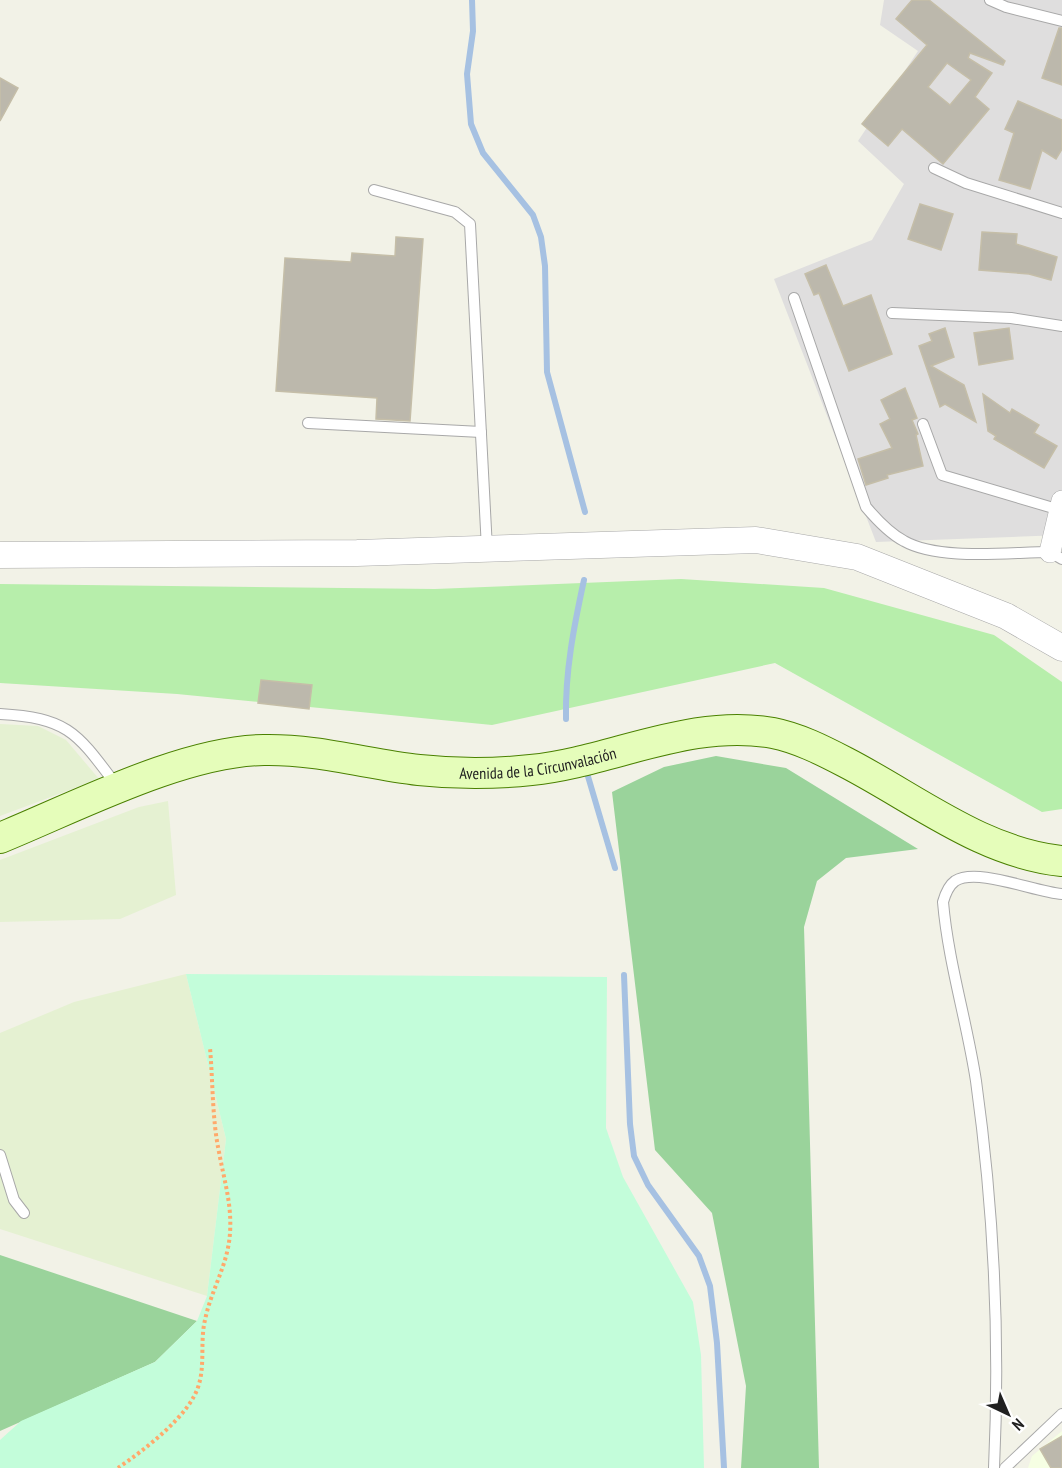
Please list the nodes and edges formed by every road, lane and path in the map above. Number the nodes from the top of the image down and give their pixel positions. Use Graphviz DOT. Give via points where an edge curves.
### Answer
graph roads {
  1 [pos="990,0"];
  2 [pos="1062,21"];
  3 [pos="934,168"];
  4 [pos="374,190"];
  5 [pos="1062,213"];
  6 [pos="794,298"];
  7 [pos="892,313"];
  8 [pos="1062,326"];
  9 [pos="308,423"];
  10 [pos="923,424"];
  11 [pos="481,432"];
  12 [pos="1061,506"];
  13 [pos="487,549"];
  14 [pos="0,555"];
  15 [pos="1056,556"];
  16 [pos="1062,648"];
  17 [pos="0,714"];
  18 [pos="119,789"];
  19 [pos="0,838"];
  20 [pos="1062,861"];
  21 [pos="1062,894"];
  22 [pos="210,1048"];
  23 [pos="0,1155"];
  24 [pos="24,1213"];
  25 [pos="1062,1414"];
  26 [pos="118,1468"];
  27 [pos="994,1468"];
  28 [pos="1005,1468"];
  1 -- 2 [label="lane"];
  3 -- 5 [label="lane" via="966,183"];
  4 -- 11 [label="lane" via="455,212 470,224"];
  6 -- 15 [label="lane" via="866,507 879,522 905,542 943,551"];
  7 -- 8 [label="lane" via="1011,318"];
  9 -- 11 [label="lane"];
  10 -- 12 [label="lane" via="942,476"];
  11 -- 13 [label="lane"];
  12 -- 15 [label="street"];
  13 -- 14 [label="street"];
  13 -- 16 [label="street" via="756,540 811,548 857,557 922,582 1006,616"];
  17 -- 18 [label="lane" via="62,725 85,744"];
  18 -- 19 [label="main road, Avenida de la Circunvalación"];
  18 -- 20 [label="main road, Avenida de la Circunvalación" via="207,758 261,750 301,751 418,770 503,773 577,762 682,736 743,730 795,739 858,768 983,838 1032,856"];
  21 -- 27 [label="lane" via="970,876 955,881 943,902 976,1080 986,1163 996,1328"];
  22 -- 26 [label="path" via="219,1152 229,1192 230,1234 223,1272 202,1331 199,1384 186,1407 168,1426"];
  23 -- 24 [label="lane" via="14,1200"];
  25 -- 28 [label="lane"];
}
